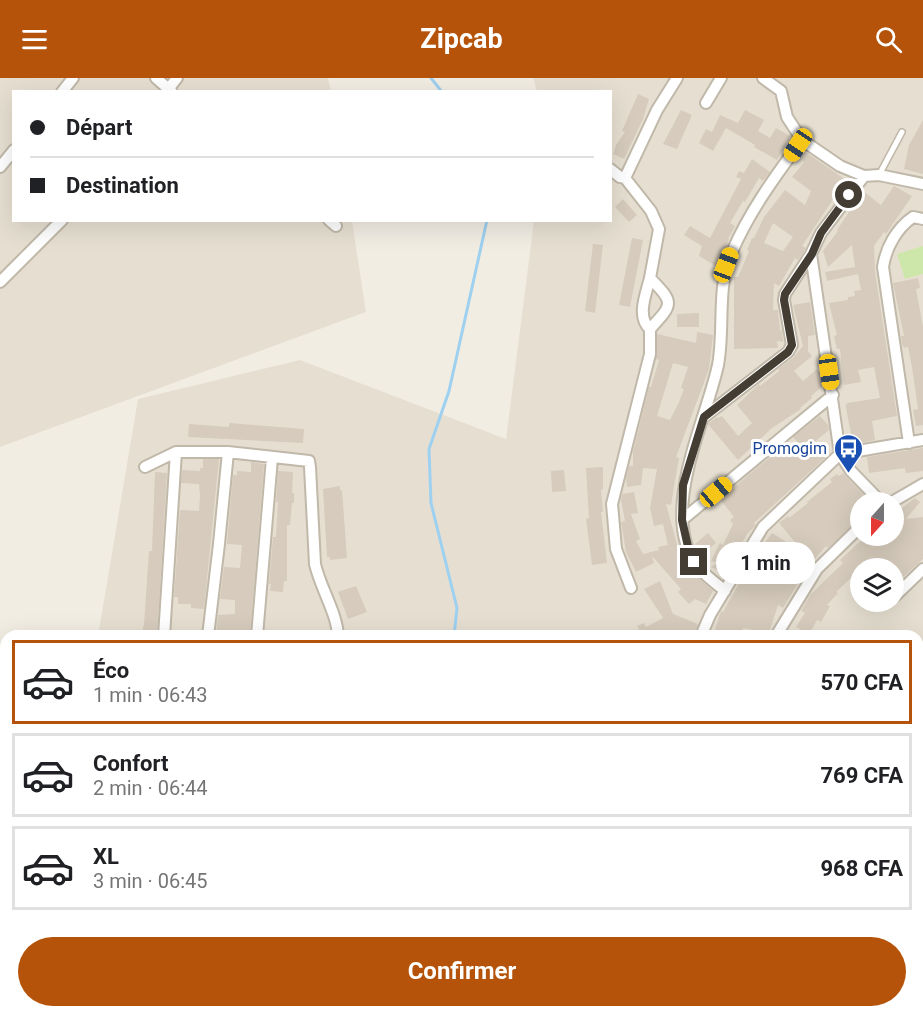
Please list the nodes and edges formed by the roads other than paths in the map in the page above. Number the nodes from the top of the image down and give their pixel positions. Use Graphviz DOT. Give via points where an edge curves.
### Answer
graph roads {
  1 [pos="73,78"];
  2 [pos="156,78"];
  3 [pos="177,78"];
  4 [pos="677,78"];
  5 [pos="721,78"];
  6 [pos="763,78"];
  7 [pos="64,90"];
  8 [pos="169,90"];
  9 [pos="706,103"];
  10 [pos="902,132"];
  11 [pos="802,140"];
  12 [pos="12,152"];
  13 [pos="0,167"];
  14 [pos="612,171"];
  15 [pos="879,175"];
  16 [pos="864,176"];
  17 [pos="625,178"];
  18 [pos="923,184"];
  19 [pos="923,219"];
  20 [pos="60,222"];
  21 [pos="812,254"];
  22 [pos="650,278"];
  23 [pos="0,282"];
  24 [pos="650,329"];
  25 [pos="833,395"];
  26 [pos="704,417"];
  27 [pos="923,440"];
  28 [pos="909,442"];
  29 [pos="176,452"];
  30 [pos="228,452"];
  31 [pos="840,454"];
  32 [pos="272,458"];
  33 [pos="145,467"];
  34 [pos="923,484"];
  35 [pos="871,492"];
  36 [pos="904,495"];
  37 [pos="682,520"];
  38 [pos="850,537"];
  39 [pos="923,570"];
  40 [pos="631,588"];
  41 [pos="904,588"];
  42 [pos="725,591"];
  43 [pos="164,630"];
  44 [pos="209,630"];
  45 [pos="258,630"];
  46 [pos="337,630"];
  47 [pos="704,630"];
  48 [pos="780,630"];
  1 -- 7 [label="street"];
  2 -- 8 [label="street"];
  3 -- 8 [label="street"];
  4 -- 17 [label="street"];
  5 -- 9 [label="street"];
  6 -- 11 [label="street" via="781,91 787,117"];
  10 -- 15 [label="lane"];
  11 -- 16 [label="street" via="840,166"];
  11 -- 26 [label="street" via="750,215 726,265 719,357"];
  12 -- 13 [label="street"];
  14 -- 17 [label="street"];
  15 -- 16 [label="street"];
  15 -- 18 [label="street"];
  16 -- 21 [label="street" via="821,233"];
  17 -- 22 [label="street" via="651,211 659,229"];
  19 -- 28 [label="street" via="913,217 903,224 885,252 883,267"];
  20 -- 23 [label="street"];
  21 -- 25 [label="street"];
  21 -- 26 [label="street" via="785,294 792,345 788,352"];
  22 -- 24 [label="street" via="642,314"];
  22 -- 24 [label="street" via="667,296 668,304"];
  24 -- 40 [label="street" via="650,354 612,504 616,549"];
  25 -- 31 [label="street"];
  25 -- 37 [label="street"];
  26 -- 37 [label="street" via="683,485"];
  27 -- 28 [label="street"];
  28 -- 31 [label="street"];
  29 -- 30 [label="street"];
  29 -- 33 [label="street"];
  29 -- 43 [label="street"];
  30 -- 32 [label="street"];
  30 -- 44 [label="street"];
  31 -- 35 [label="street"];
  31 -- 42 [label="street" via="763,527"];
  32 -- 45 [label="street"];
  32 -- 46 [label="street" via="309,461 315,564"];
  34 -- 36 [label="street"];
  37 -- 42 [label="street" via="694,562"];
  38 -- 48 [label="street" via="817,569"];
  39 -- 41 [label="street"];
  42 -- 47 [label="street"];
}
